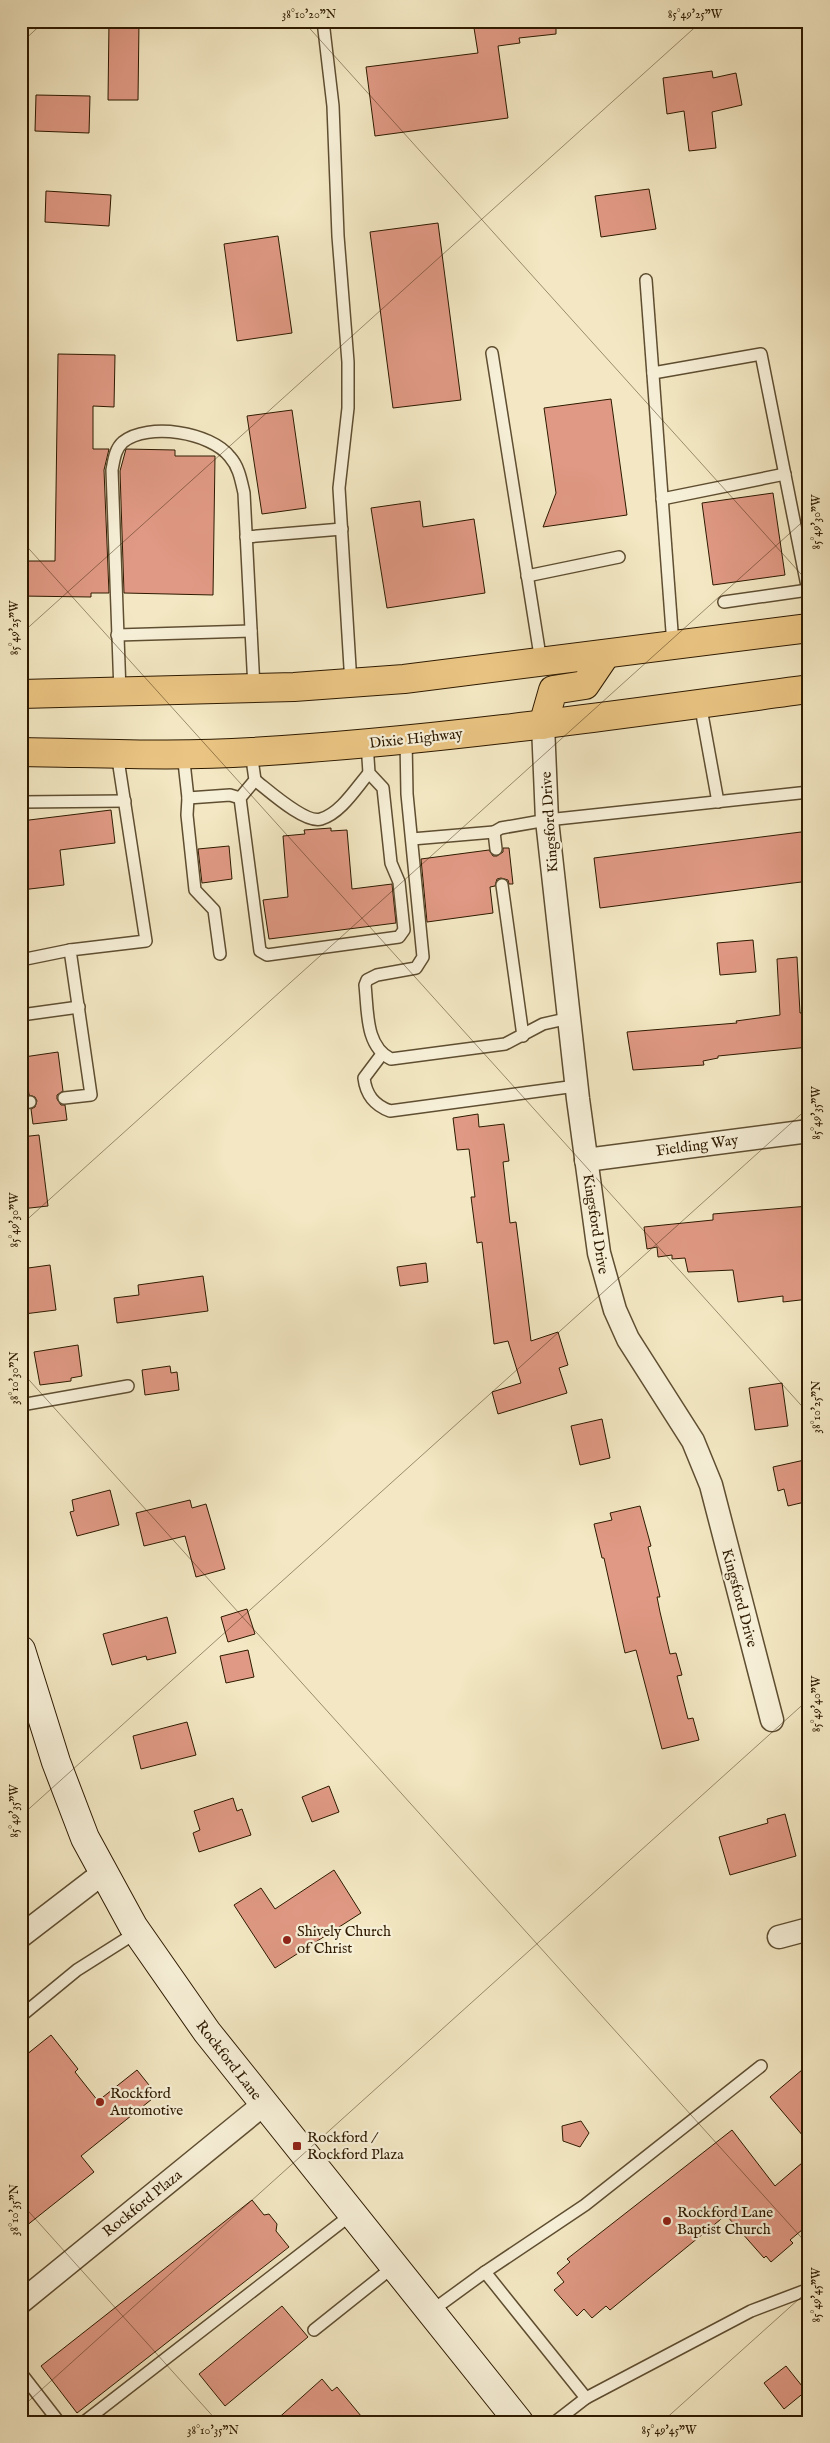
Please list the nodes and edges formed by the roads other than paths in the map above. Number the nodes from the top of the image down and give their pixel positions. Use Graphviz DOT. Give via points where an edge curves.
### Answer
graph roads {
  1 [pos="323,21"];
  2 [pos="646,280"];
  3 [pos="492,352"];
  4 [pos="653,373"];
  5 [pos="785,474"];
  6 [pos="662,499"];
  7 [pos="342,530"];
  8 [pos="246,537"];
  9 [pos="619,558"];
  10 [pos="527,576"];
  11 [pos="808,593"];
  12 [pos="724,602"];
  13 [pos="809,628"];
  14 [pos="251,631"];
  15 [pos="117,635"];
  16 [pos="673,645"];
  17 [pos="606,654"];
  18 [pos="541,662"];
  19 [pos="351,684"];
  20 [pos="254,688"];
  21 [pos="809,689"];
  22 [pos="120,692"];
  23 [pos="21,694"];
  24 [pos="700,703"];
  25 [pos="543,725"];
  26 [pos="406,738"];
  27 [pos="367,743"];
  28 [pos="21,752"];
  29 [pos="251,752"];
  30 [pos="117,754"];
  31 [pos="183,754"];
  32 [pos="369,773"];
  33 [pos="255,780"];
  34 [pos="809,792"];
  35 [pos="188,798"];
  36 [pos="240,798"];
  37 [pos="125,801"];
  38 [pos="21,802"];
  39 [pos="718,802"];
  40 [pos="546,820"];
  41 [pos="494,832"];
  42 [pos="412,839"];
  43 [pos="496,849"];
  44 [pos="502,885"];
  45 [pos="70,950"];
  46 [pos="220,954"];
  47 [pos="21,960"];
  48 [pos="78,1007"];
  49 [pos="21,1015"];
  50 [pos="570,1018"];
  51 [pos="523,1036"];
  52 [pos="382,1054"];
  53 [pos="576,1086"];
  54 [pos="64,1098"];
  55 [pos="809,1131"];
  56 [pos="586,1160"];
  57 [pos="128,1386"];
  58 [pos="21,1405"];
  59 [pos="21,1650"];
  60 [pos="772,1720"];
  61 [pos="103,1873"];
  62 [pos="809,1928"];
  63 [pos="137,1932"];
  64 [pos="21,1936"];
  65 [pos="779,1937"];
  66 [pos="21,2016"];
  67 [pos="761,2066"];
  68 [pos="264,2104"];
  69 [pos="352,2214"];
  70 [pos="393,2267"];
  71 [pos="485,2272"];
  72 [pos="809,2289"];
  73 [pos="21,2302"];
  74 [pos="430,2312"];
  75 [pos="314,2330"];
  76 [pos="21,2373"];
  77 [pos="586,2398"];
  78 [pos="54,2420"];
  79 [pos="84,2422"];
  80 [pos="519,2422"];
  81 [pos="555,2422"];
  1 -- 7 [label="lane" via="333,106 338,236 348,362 348,408 339,488"];
  2 -- 4 [label="lane"];
  3 -- 10 [label="lane"];
  4 -- 5 [label="lane" via="761,354"];
  4 -- 6 [label="lane"];
  5 -- 6 [label="lane"];
  5 -- 11 [label="lane"];
  6 -- 16 [label="lane"];
  7 -- 8 [label="lane"];
  7 -- 19 [label="lane"];
  8 -- 14 [label="lane"];
  8 -- 15 [label="lane" via="244,492 239,471 230,456 215,444 196,435 177,432 138,434 124,441 117,449 112,470"];
  9 -- 10 [label="lane"];
  10 -- 18 [label="lane"];
  11 -- 12 [label="lane"];
  13 -- 16 [label="main road"];
  14 -- 15 [label="lane"];
  14 -- 20 [label="lane"];
  15 -- 22 [label="lane"];
  16 -- 17 [label="main road"];
  17 -- 18 [label="main road"];
  17 -- 25 [label="main road" via="585,685 553,690"];
  18 -- 19 [label="main road"];
  19 -- 20 [label="main road"];
  20 -- 22 [label="main road"];
  21 -- 24 [label="main road, Dixie Highway"];
  22 -- 23 [label="main road"];
  24 -- 25 [label="main road, Dixie Highway"];
  24 -- 39 [label="lane"];
  25 -- 26 [label="main road, Dixie Highway"];
  25 -- 40 [label="street, Kingsford Drive"];
  26 -- 27 [label="main road, Dixie Highway"];
  26 -- 42 [label="lane"];
  27 -- 29 [label="main road, Dixie Highway"];
  27 -- 32 [label="lane"];
  28 -- 30 [label="main road, Dixie Highway"];
  29 -- 31 [label="main road, Dixie Highway"];
  29 -- 33 [label="lane"];
  30 -- 31 [label="main road, Dixie Highway"];
  30 -- 37 [label="lane"];
  31 -- 35 [label="lane"];
  32 -- 33 [label="lane" via="344,802 319,820 291,808"];
  32 -- 36 [label="lane" via="383,788 391,863 399,882 404,930 399,937 267,955 260,950"];
  33 -- 36 [label="lane"];
  34 -- 39 [label="lane"];
  35 -- 36 [label="lane" via="230,795"];
  35 -- 46 [label="lane" via="195,890 214,910"];
  37 -- 38 [label="lane"];
  37 -- 45 [label="lane" via="146,941"];
  39 -- 40 [label="lane"];
  40 -- 41 [label="lane"];
  40 -- 50 [label="street, Kingsford Drive"];
  41 -- 42 [label="lane"];
  41 -- 43 [label="lane"];
  42 -- 52 [label="lane" via="423,957 416,968 367,980 371,1036"];
  44 -- 51 [label="lane"];
  45 -- 47 [label="lane"];
  45 -- 48 [label="lane"];
  48 -- 49 [label="lane"];
  48 -- 54 [label="lane" via="91,1094"];
  50 -- 51 [label="lane" via="542,1024"];
  50 -- 53 [label="street, Kingsford Drive"];
  51 -- 52 [label="lane" via="505,1044 400,1058 391,1059"];
  52 -- 53 [label="lane" via="364,1078 365,1088 378,1106 390,1112"];
  53 -- 56 [label="street, Kingsford Drive"];
  55 -- 56 [label="street, Fielding Way"];
  56 -- 60 [label="street, Kingsford Drive" via="605,1282 628,1339 693,1441 711,1485"];
  57 -- 58 [label="lane"];
  59 -- 61 [label="main road, Rockford Lane" via="56,1762 85,1838"];
  61 -- 63 [label="main road, Rockford Lane"];
  61 -- 64 [label="street"];
  62 -- 65 [label="street"];
  63 -- 66 [label="lane" via="77,1970"];
  63 -- 68 [label="main road, Rockford Lane" via="207,2032"];
  67 -- 71 [label="lane" via="584,2205"];
  68 -- 69 [label="main road, Rockford Lane"];
  68 -- 73 [label="street, Rockford Plaza"];
  69 -- 70 [label="main road, Rockford Lane"];
  69 -- 79 [label="lane"];
  70 -- 74 [label="main road, Rockford Lane"];
  70 -- 75 [label="lane"];
  71 -- 74 [label="lane"];
  71 -- 77 [label="lane"];
  72 -- 77 [label="lane" via="751,2311"];
  74 -- 80 [label="main road, Rockford Lane"];
  76 -- 78 [label="lane"];
  77 -- 81 [label="lane"];
}
